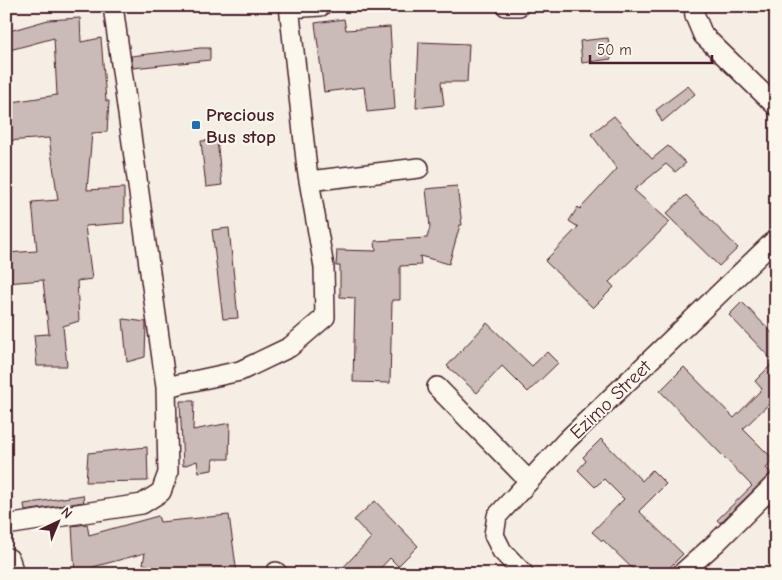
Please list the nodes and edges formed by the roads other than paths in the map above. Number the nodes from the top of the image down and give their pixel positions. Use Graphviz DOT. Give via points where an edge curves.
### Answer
graph roads {
  1 [pos="113,6"];
  2 [pos="321,6"];
  3 [pos="506,6"];
  4 [pos="519,6"];
  5 [pos="694,6"];
  6 [pos="289,7"];
  7 [pos="776,106"];
  8 [pos="419,168"];
  9 [pos="309,181"];
  10 [pos="776,239"];
  11 [pos="166,387"];
  12 [pos="437,388"];
  13 [pos="529,481"];
  14 [pos="776,483"];
  15 [pos="6,525"];
  16 [pos="6,562"];
  17 [pos="9,574"];
  18 [pos="524,574"];
  19 [pos="682,574"];
  1 -- 11 [label="street"];
  2 -- 6 [label="street"];
  3 -- 4 [label="street"];
  5 -- 7 [label="street" via="703,35"];
  6 -- 9 [label="street"];
  8 -- 9 [label="street"];
  9 -- 11 [label="street" via="324,267 325,317 290,347 240,371"];
  10 -- 13 [label="street, Ezimo Street" via="567,440"];
  11 -- 15 [label="street" via="168,473 161,492 142,504"];
  12 -- 13 [label="street"];
  13 -- 18 [label="street, Ezimo Street" via="497,516 494,535 502,550"];
  14 -- 19 [label="street"];
  16 -- 17 [label="main road"];
}
